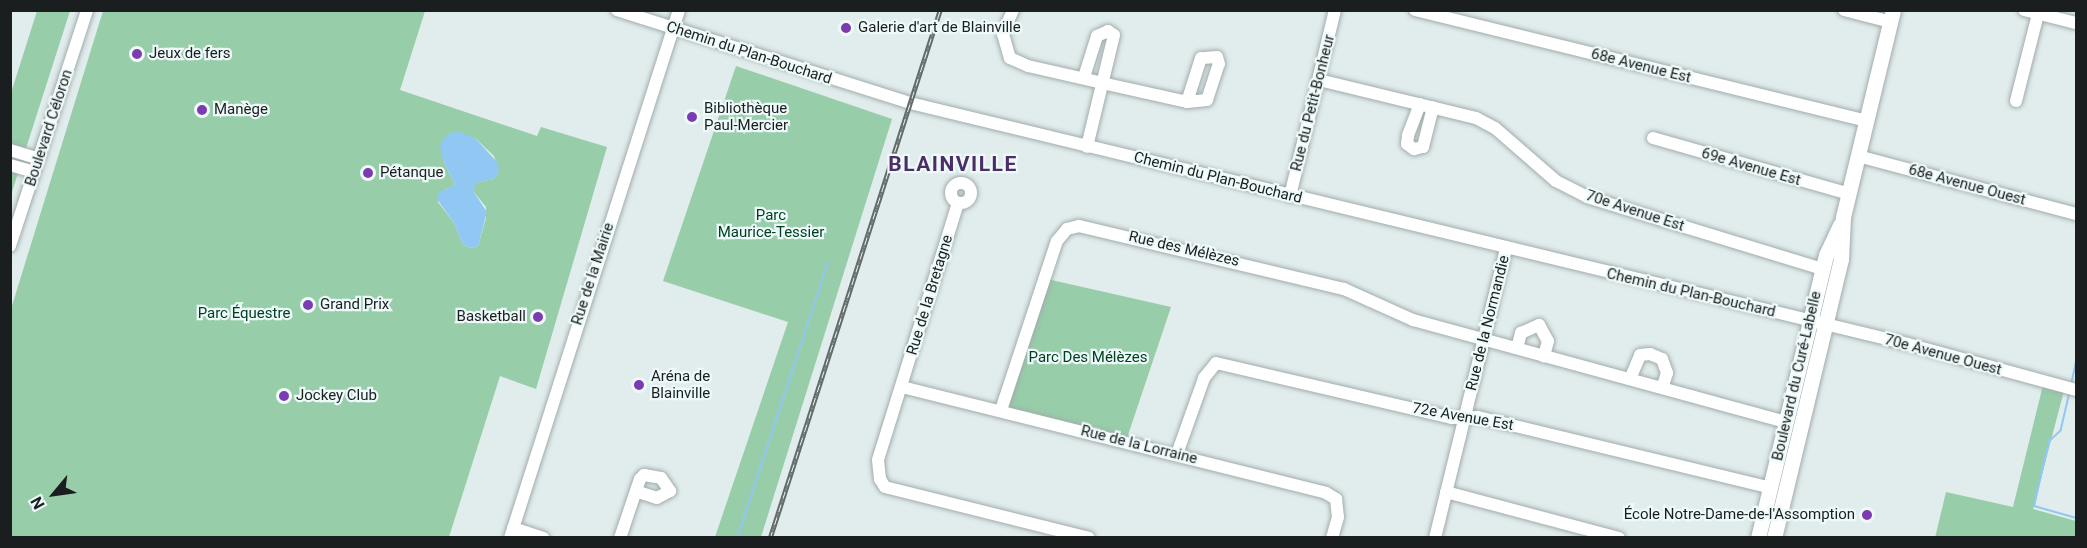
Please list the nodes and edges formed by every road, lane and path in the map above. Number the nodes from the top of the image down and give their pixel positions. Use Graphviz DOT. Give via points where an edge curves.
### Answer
graph roads {
  1 [pos="87,10"];
  2 [pos="617,10"];
  3 [pos="679,10"];
  4 [pos="1012,10"];
  5 [pos="1335,10"];
  6 [pos="1415,10"];
  7 [pos="1844,10"];
  8 [pos="2024,10"];
  9 [pos="2038,14"];
  10 [pos="1892,16"];
  11 [pos="2076,23"];
  12 [pos="673,28"];
  13 [pos="1084,77"];
  14 [pos="1319,80"];
  15 [pos="1102,83"];
  16 [pos="2016,101"];
  17 [pos="1187,102"];
  18 [pos="1420,104"];
  19 [pos="1433,107"];
  20 [pos="1867,121"];
  21 [pos="1653,138"];
  22 [pos="1088,147"];
  23 [pos="10,150"];
  24 [pos="1858,156"];
  25 [pos="39,159"];
  26 [pos="10,165"];
  27 [pos="34,172"];
  28 [pos="1849,194"];
  29 [pos="1290,196"];
  30 [pos="958,203"];
  31 [pos="2076,214"];
  32 [pos="1844,217"];
  33 [pos="10,246"];
  34 [pos="1506,248"];
  35 [pos="1823,269"];
  36 [pos="1818,324"];
  37 [pos="1484,339"];
  38 [pos="1516,348"];
  39 [pos="1544,356"];
  40 [pos="1630,379"];
  41 [pos="2076,380"];
  42 [pos="1663,385"];
  43 [pos="2061,386"];
  44 [pos="902,387"];
  45 [pos="2076,390"];
  46 [pos="1001,410"];
  47 [pos="1465,417"];
  48 [pos="1786,422"];
  49 [pos="1177,454"];
  50 [pos="1771,488"];
  51 [pos="636,491"];
  52 [pos="1446,492"];
  53 [pos="512,533"];
  54 [pos="543,537"];
  55 [pos="620,537"];
  56 [pos="1089,537"];
  57 [pos="1332,537"];
  58 [pos="1435,537"];
  59 [pos="1619,537"];
  60 [pos="1758,537"];
  61 [pos="1774,537"];
  1 -- 25 [label="street, Boulevard Céloron"];
  2 -- 12 [label="street, Chemin du Plan-Bouchard"];
  3 -- 12 [label="street, Rue de la Mairie"];
  4 -- 13 [label="street" via="1003,34 1010,58 1028,66"];
  5 -- 14 [label="street, Rue du Petit-Bonheur"];
  6 -- 20 [label="street, 68e Avenue Est"];
  7 -- 10 [label="street"];
  8 -- 9 [label="street"];
  9 -- 11 [label="street"];
  9 -- 16 [label="street"];
  10 -- 20 [label="main road, Boulevard du Curé-Labelle"];
  12 -- 22 [label="street, Chemin du Plan-Bouchard" via="886,97"];
  12 -- 53 [label="street, Rue de la Mairie"];
  13 -- 15 [label="street"];
  13 -- 15 [label="street" via="1097,36 1108,31 1114,35"];
  14 -- 18 [label="street, 70e Avenue Est"];
  14 -- 29 [label="street, Rue du Petit-Bonheur"];
  15 -- 17 [label="street"];
  15 -- 22 [label="street"];
  18 -- 19 [label="street, 70e Avenue Est"];
  18 -- 19 [label="street" via="1408,136 1407,144 1414,149 1423,147"];
  19 -- 35 [label="street, 70e Avenue Est" via="1476,118 1495,128 1556,181 1587,197"];
  20 -- 24 [label="main road, Boulevard du Curé-Labelle"];
  21 -- 28 [label="street, 69e Avenue Est"];
  22 -- 29 [label="street, Chemin du Plan-Bouchard"];
  23 -- 25 [label="street"];
  24 -- 28 [label="main road, Boulevard du Curé-Labelle"];
  24 -- 31 [label="street, 68e Avenue Ouest"];
  25 -- 27 [label="street, Boulevard Céloron"];
  26 -- 27 [label="street"];
  27 -- 33 [label="street, Boulevard Céloron"];
  28 -- 32 [label="main road, Boulevard du Curé-Labelle"];
  29 -- 34 [label="street, Chemin du Plan-Bouchard"];
  30 -- 44 [label="street, Rue de la Bretagne"];
  32 -- 35 [label="main road, Boulevard du Curé-Labelle"];
  32 -- 36 [label="main road, Boulevard du Curé-Labelle" via="1841,258"];
  34 -- 36 [label="street, Chemin du Plan-Bouchard"];
  34 -- 37 [label="street, Rue de la Normandie"];
  35 -- 36 [label="main road, Boulevard du Curé-Labelle"];
  36 -- 43 [label="street, 70e Avenue Ouest"];
  36 -- 48 [label="main road, Boulevard du Curé-Labelle"];
  36 -- 61 [label="main road, Boulevard du Curé-Labelle"];
  37 -- 38 [label="street, Rue des Mélèzes"];
  37 -- 46 [label="street, Rue des Mélèzes" via="1413,320 1344,289 1079,226 1067,229 1057,240"];
  37 -- 47 [label="street, Rue de la Normandie"];
  38 -- 39 [label="street, Rue des Mélèzes"];
  38 -- 39 [label="street" via="1521,333 1539,325 1548,341"];
  39 -- 40 [label="street, Rue des Mélèzes"];
  40 -- 42 [label="street, Rue des Mélèzes"];
  40 -- 42 [label="street" via="1640,355 1650,354 1662,359 1667,373"];
  41 -- 43 [label="street"];
  42 -- 48 [label="street, Rue des Mélèzes" via="1702,400"];
  43 -- 45 [label="street, 70e Avenue Ouest"];
  44 -- 46 [label="street, Rue de la Lorraine"];
  44 -- 56 [label="street, Rue de la Bretagne" via="878,460 885,487"];
  46 -- 49 [label="street, Rue de la Lorraine"];
  47 -- 49 [label="street, 72e Avenue Est" via="1452,418 1216,363 1204,378"];
  47 -- 50 [label="street, 72e Avenue Est"];
  47 -- 52 [label="street, Rue de la Normandie"];
  48 -- 50 [label="main road, Boulevard du Curé-Labelle"];
  49 -- 57 [label="street, Rue de la Lorraine" via="1326,493 1336,499 1338,517"];
  50 -- 60 [label="main road, Boulevard du Curé-Labelle"];
  51 -- 55 [label="street"];
  52 -- 58 [label="street, Rue de la Normandie"];
  52 -- 59 [label="street"];
  53 -- 54 [label="street"];
}
